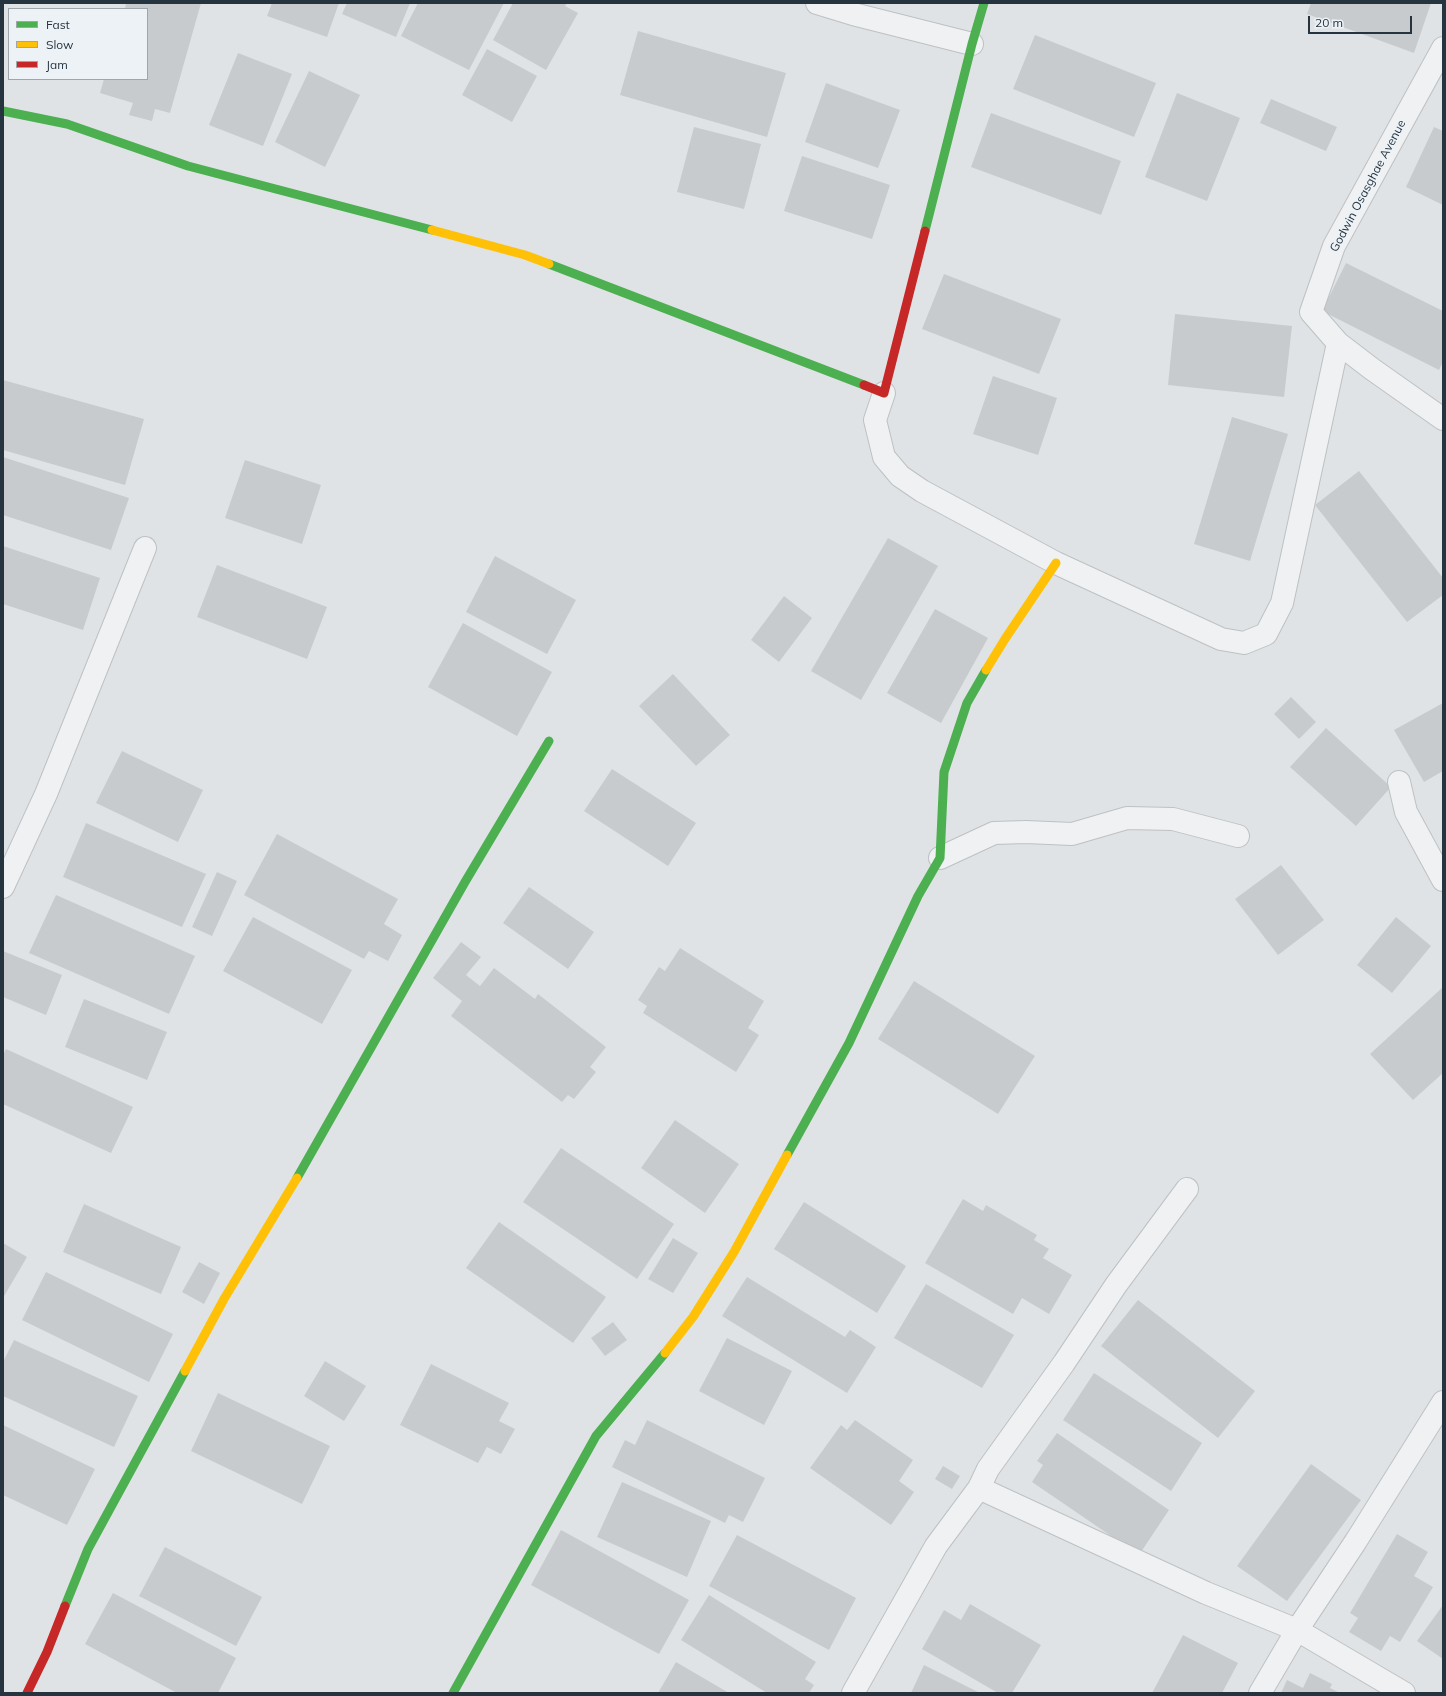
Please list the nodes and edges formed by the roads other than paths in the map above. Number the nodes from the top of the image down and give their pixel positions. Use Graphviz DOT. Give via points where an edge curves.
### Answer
graph roads {
  1 [pos="816,3"];
  2 [pos="984,3"];
  3 [pos="972,44"];
  4 [pos="1443,48"];
  5 [pos="3,111"];
  6 [pos="1338,343"];
  7 [pos="884,393"];
  8 [pos="1443,419"];
  9 [pos="144,548"];
  10 [pos="1056,563"];
  11 [pos="549,741"];
  12 [pos="1399,782"];
  13 [pos="1238,836"];
  14 [pos="940,858"];
  15 [pos="1443,880"];
  16 [pos="3,887"];
  17 [pos="1186,1190"];
  18 [pos="1443,1402"];
  19 [pos="979,1488"];
  20 [pos="1297,1630"];
  21 [pos="27,1693"];
  22 [pos="453,1693"];
  23 [pos="853,1693"];
  24 [pos="1260,1693"];
  25 [pos="1404,1693"];
  1 -- 3 [label="street"];
  2 -- 3 [label="street"];
  3 -- 7 [label="street"];
  4 -- 6 [label="street, Godwin Osasghae Avenue" via="1334,246 1311,312"];
  5 -- 7 [label="street" via="67,124 188,166 525,255"];
  6 -- 8 [label="street"];
  6 -- 10 [label="street" via="1282,603 1266,634 1244,643 1221,639"];
  7 -- 10 [label="street" via="875,420 884,457 900,476 922,491"];
  9 -- 16 [label="street" via="46,794"];
  10 -- 14 [label="street" via="967,702 944,772"];
  11 -- 21 [label="street" via="465,882 299,1175 220,1305 88,1549 47,1652"];
  12 -- 15 [label="street" via="1406,812"];
  13 -- 14 [label="street" via="1173,819 1127,818 1072,834 994,833"];
  14 -- 22 [label="street" via="918,896 849,1043 734,1252 693,1317 596,1436"];
  17 -- 19 [label="street" via="1116,1285 988,1469"];
  18 -- 20 [label="street"];
  19 -- 20 [label="street" via="1206,1593"];
  19 -- 23 [label="street" via="936,1546"];
  20 -- 24 [label="street"];
  20 -- 25 [label="street"];
}
